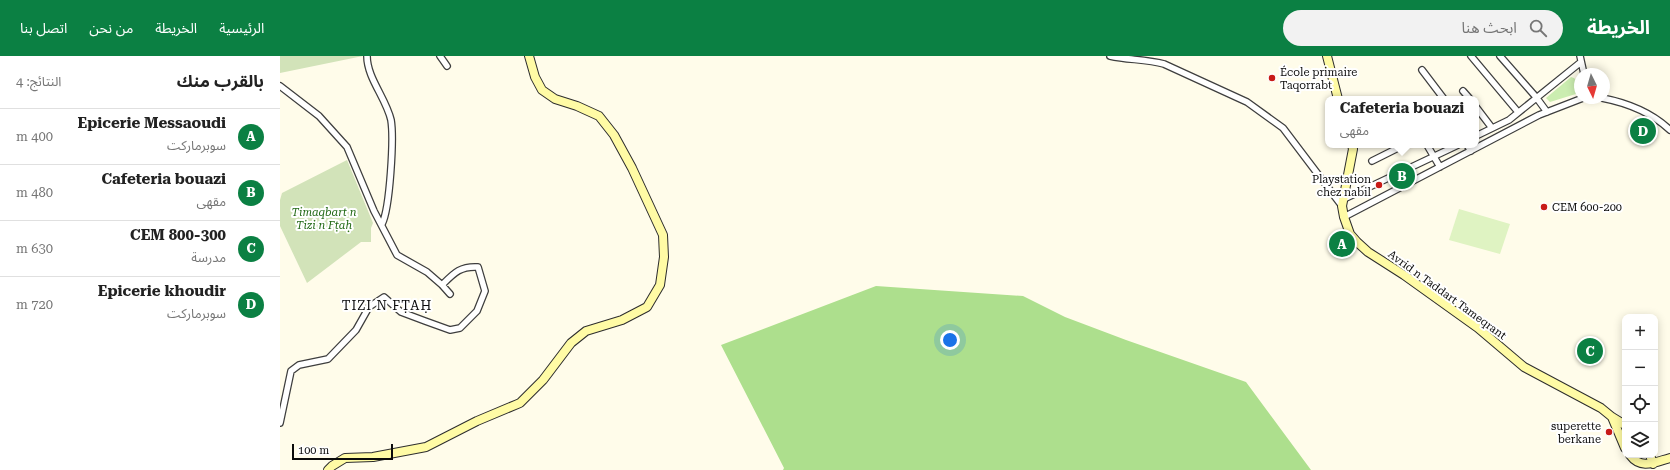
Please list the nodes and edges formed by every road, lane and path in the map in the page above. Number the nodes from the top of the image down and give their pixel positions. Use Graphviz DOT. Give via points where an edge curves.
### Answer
graph roads {
  1 [pos="367,56"];
  2 [pos="440,56"];
  3 [pos="529,56"];
  4 [pos="1110,56"];
  5 [pos="1327,56"];
  6 [pos="1471,56"];
  7 [pos="1500,56"];
  8 [pos="1580,59"];
  9 [pos="447,66"];
  10 [pos="1422,70"];
  11 [pos="280,86"];
  12 [pos="1463,91"];
  13 [pos="1337,96"];
  14 [pos="1442,96"];
  15 [pos="1467,96"];
  16 [pos="1536,97"];
  17 [pos="1610,99"];
  18 [pos="1574,102"];
  19 [pos="1479,111"];
  20 [pos="1518,112"];
  21 [pos="1547,112"];
  22 [pos="1492,128"];
  23 [pos="1670,130"];
  24 [pos="1479,134"];
  25 [pos="1479,147"];
  26 [pos="1353,148"];
  27 [pos="1398,148"];
  28 [pos="1428,148"];
  29 [pos="1452,148"];
  30 [pos="1469,148"];
  31 [pos="1477,148"];
  32 [pos="1471,151"];
  33 [pos="1433,157"];
  34 [pos="1372,161"];
  35 [pos="1440,167"];
  36 [pos="1343,203"];
  37 [pos="1344,217"];
  38 [pos="382,224"];
  39 [pos="442,285"];
  40 [pos="450,294"];
  41 [pos="1612,417"];
  42 [pos="280,423"];
  43 [pos="1622,423"];
  44 [pos="1622,441"];
  45 [pos="1632,458"];
  46 [pos="1651,458"];
  47 [pos="1670,458"];
  48 [pos="1653,464"];
  49 [pos="328,470"];
  1 -- 38 [label="street" via="371,74 391,120 389,187 385,219"];
  2 -- 9 [label="street"];
  3 -- 49 [label="main road" via="542,90 555,99 599,116 614,135 663,235 664,257 660,285 647,307 622,320 586,331 571,343 543,380 520,403 426,447 345,458"];
  4 -- 36 [label="street" via="1164,64 1247,102 1283,128"];
  5 -- 13 [label="main road"];
  6 -- 20 [label="street"];
  7 -- 16 [label="street"];
  8 -- 16 [label="street"];
  10 -- 14 [label="street"];
  11 -- 38 [label="street" via="319,116 347,147"];
  12 -- 15 [label="street"];
  16 -- 20 [label="street"];
  16 -- 21 [label="street"];
  17 -- 23 [label="street" via="1641,109 1659,119"];
  18 -- 21 [label="street"];
  19 -- 22 [label="street"];
  20 -- 22 [label="street" via="1510,120"];
  21 -- 25 [label="street"];
  22 -- 24 [label="street"];
  26 -- 36 [label="main road, Avrid n Taddart Tameqrant"];
  27 -- 34 [label="street"];
  28 -- 33 [label="street"];
  29 -- 33 [label="street"];
  30 -- 32 [label="street"];
  31 -- 32 [label="street"];
  32 -- 35 [label="street"];
  33 -- 35 [label="street"];
  33 -- 36 [label="street"];
  35 -- 37 [label="street"];
  36 -- 37 [label="main road, Avrid n Taddart Tameqrant"];
  37 -- 41 [label="main road, Avrid n Taddart Tameqrant" via="1350,234 1368,252 1478,328 1524,367 1601,408"];
  38 -- 39 [label="street" via="398,255"];
  39 -- 40 [label="street"];
  39 -- 42 [label="street" via="466,266 478,267 485,291 477,311 460,328 450,330 401,312 384,297 369,307 356,330 328,359 299,365 291,371"];
  41 -- 43 [label="main road, Avrid n Taddart Tameqrant"];
  41 -- 44 [label="main road"];
  45 -- 48 [label="main road" via="1643,465"];
  46 -- 48 [label="main road"];
  47 -- 48 [label="main road"];
}
